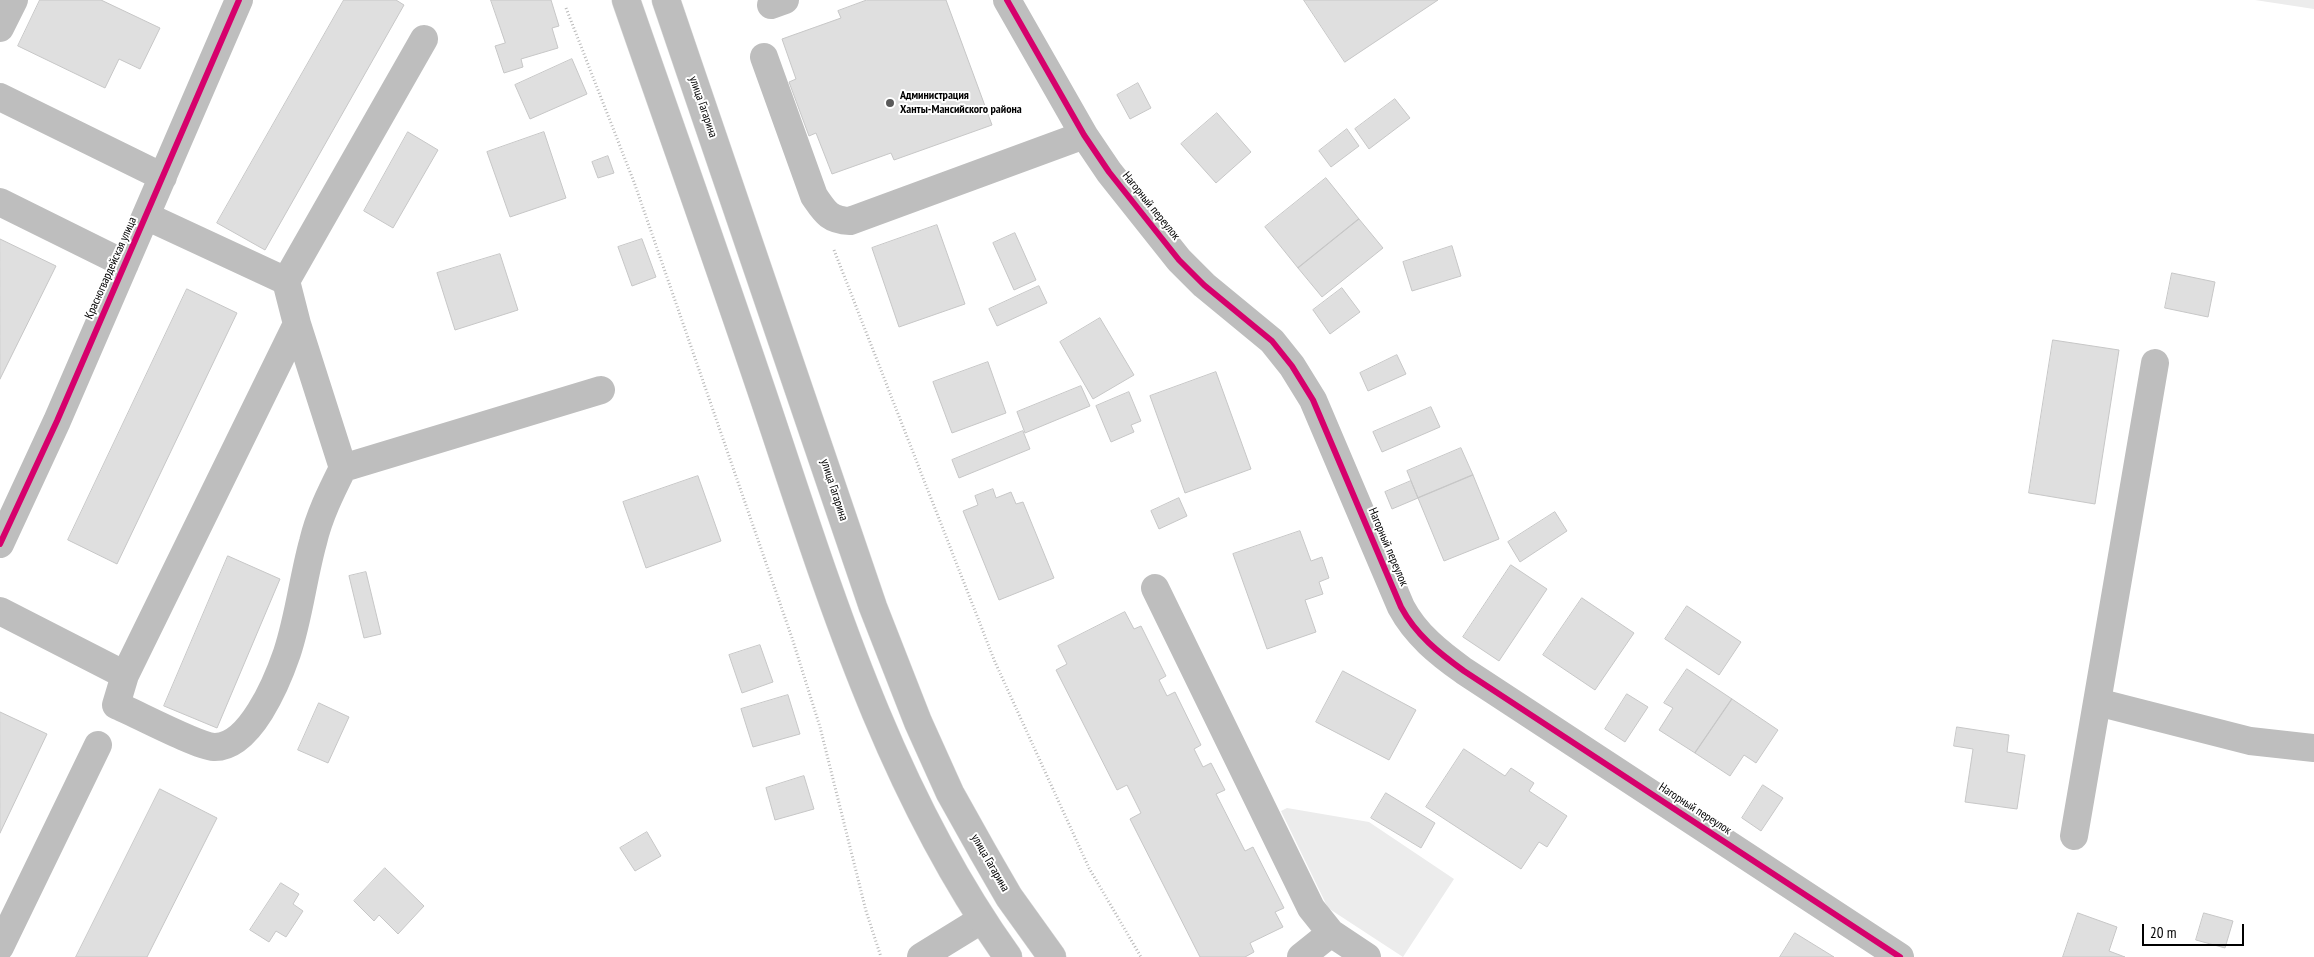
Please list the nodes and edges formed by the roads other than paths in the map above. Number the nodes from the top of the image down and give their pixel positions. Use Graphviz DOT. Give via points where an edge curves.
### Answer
graph roads {
  1 [pos="14,0"];
  2 [pos="240,0"];
  3 [pos="626,0"];
  4 [pos="666,0"];
  5 [pos="1007,0"];
  6 [pos="0,28"];
  7 [pos="424,39"];
  8 [pos="764,57"];
  9 [pos="0,97"];
  10 [pos="1084,136"];
  11 [pos="163,177"];
  12 [pos="0,202"];
  13 [pos="146,216"];
  14 [pos="125,264"];
  15 [pos="286,281"];
  16 [pos="297,324"];
  17 [pos="2155,363"];
  18 [pos="601,390"];
  19 [pos="343,468"];
  20 [pos="0,544"];
  21 [pos="1156,588"];
  22 [pos="0,611"];
  23 [pos="125,675"];
  24 [pos="2097,702"];
  25 [pos="98,745"];
  26 [pos="2314,748"];
  27 [pos="2074,836"];
  28 [pos="981,920"];
  29 [pos="1331,933"];
  30 [pos="0,946"];
  31 [pos="921,957"];
  32 [pos="1008,957"];
  33 [pos="1052,957"];
  34 [pos="1301,957"];
  35 [pos="1367,957"];
  36 [pos="1900,957"];
  1 -- 6 [label="main road"];
  2 -- 11 [label="main road, Красногвардейская улица"];
  3 -- 28 [label="main road" via="839,622 885,738 918,808"];
  4 -- 33 [label="main road, улица Гагарина" via="873,607 918,722 950,793 979,844 1009,896"];
  5 -- 10 [label="main road, Нагорный переулок"];
  7 -- 15 [label="main road"];
  8 -- 10 [label="main road" via="814,196 824,211 836,220 850,221"];
  9 -- 11 [label="main road"];
  10 -- 36 [label="main road, Нагорный переулок" via="1179,260 1272,341 1292,366 1313,400 1401,607 1422,636 1464,671"];
  11 -- 13 [label="main road, Красногвардейская улица"];
  12 -- 14 [label="main road"];
  13 -- 14 [label="main road, Красногвардейская улица"];
  13 -- 15 [label="main road"];
  14 -- 20 [label="main road, Красногвардейская улица"];
  15 -- 16 [label="main road"];
  16 -- 19 [label="main road"];
  16 -- 23 [label="main road"];
  17 -- 24 [label="main road"];
  18 -- 19 [label="main road"];
  19 -- 23 [label="main road" via="321,513 287,654 260,713 236,741 214,747 116,705"];
  21 -- 29 [label="main road" via="1311,908"];
  22 -- 23 [label="main road"];
  24 -- 26 [label="main road" via="2250,741"];
  24 -- 27 [label="main road"];
  25 -- 30 [label="main road"];
  28 -- 31 [label="main road"];
  28 -- 32 [label="main road"];
  29 -- 34 [label="main road"];
  29 -- 35 [label="main road"];
}
